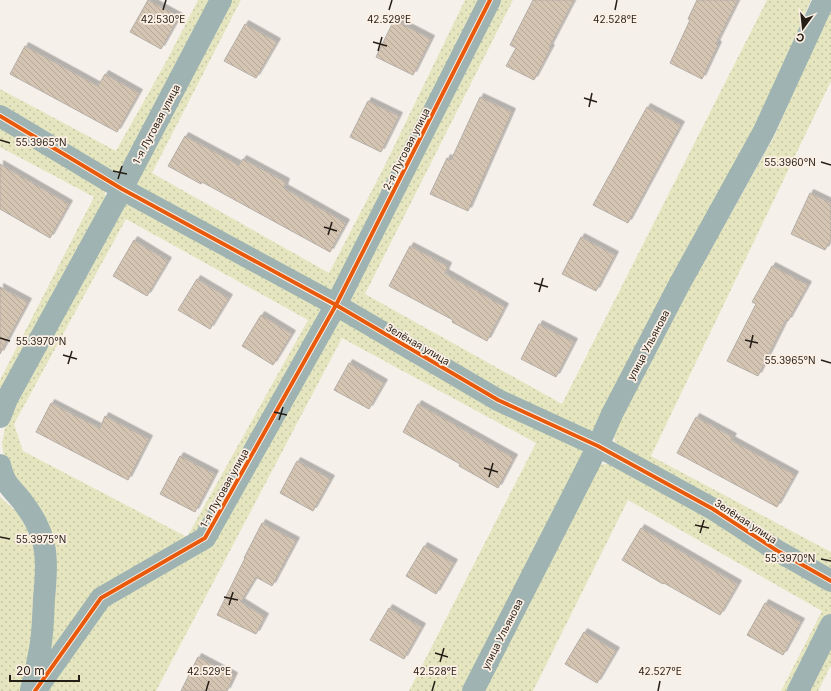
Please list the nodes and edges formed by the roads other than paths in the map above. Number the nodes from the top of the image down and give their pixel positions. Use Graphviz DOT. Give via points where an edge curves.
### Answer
graph roads {
  1 [pos="221,0"];
  2 [pos="490,0"];
  3 [pos="824,0"];
  4 [pos="0,116"];
  5 [pos="122,189"];
  6 [pos="336,306"];
  7 [pos="0,417"];
  8 [pos="598,446"];
  9 [pos="0,465"];
  10 [pos="831,581"];
  11 [pos="831,626"];
  12 [pos="31,691"];
  13 [pos="35,691"];
  14 [pos="473,691"];
  15 [pos="798,691"];
  1 -- 5 [label="street, 1-я Луговая улица"];
  2 -- 6 [label="street, 2-я Луговая улица"];
  3 -- 8 [label="street, улица Ульянова" via="764,131 676,292"];
  4 -- 5 [label="street, Зелёная улица"];
  5 -- 6 [label="street, Зелёная улица"];
  5 -- 7 [label="street, 1-я Луговая улица" via="7,398"];
  6 -- 8 [label="street, Зелёная улица" via="498,400"];
  6 -- 13 [label="street, 1-я Луговая улица" via="205,538 101,598"];
  8 -- 10 [label="street, Зелёная улица" via="713,509 776,550"];
  8 -- 14 [label="street, улица Ульянова"];
  9 -- 12 [label="street" via="9,488 31,513 45,548 47,569 40,653"];
  11 -- 15 [label="street"];
}
